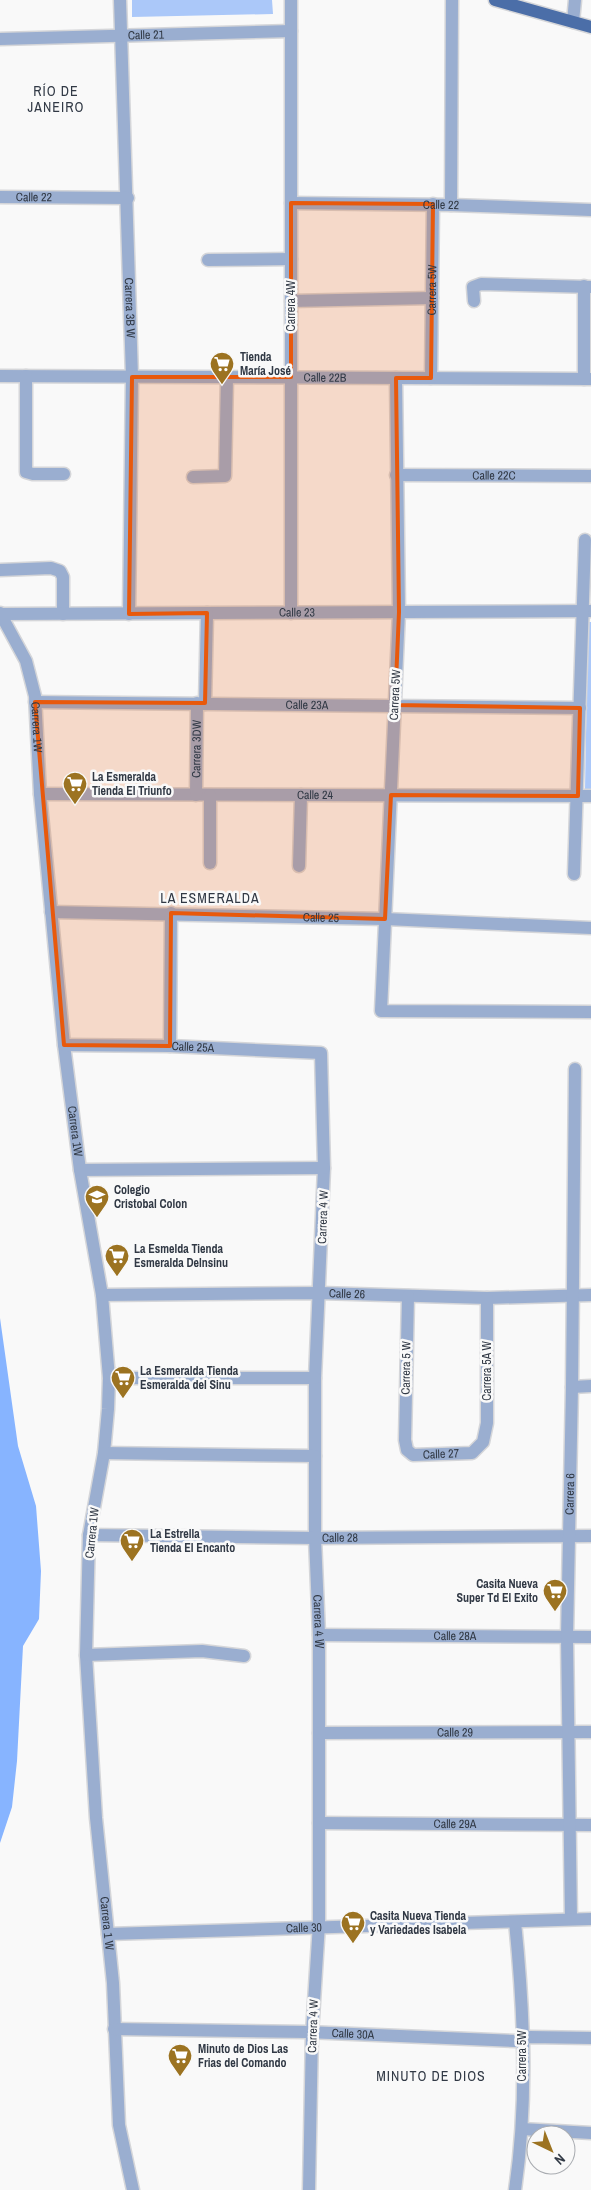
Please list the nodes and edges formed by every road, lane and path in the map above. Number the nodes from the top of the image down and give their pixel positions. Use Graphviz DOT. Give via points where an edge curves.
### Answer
graph roads {
  1 [pos="120,0"];
  2 [pos="291,0"];
  3 [pos="452,0"];
  4 [pos="495,0"];
  5 [pos="575,0"];
  6 [pos="573,22"];
  7 [pos="591,27"];
  8 [pos="291,31"];
  9 [pos="121,35"];
  10 [pos="0,39"];
  11 [pos="0,197"];
  12 [pos="128,198"];
  13 [pos="291,203"];
  14 [pos="433,204"];
  15 [pos="451,204"];
  16 [pos="591,210"];
  17 [pos="291,259"];
  18 [pos="208,260"];
  19 [pos="587,286"];
  20 [pos="432,298"];
  21 [pos="291,301"];
  22 [pos="474,301"];
  23 [pos="0,376"];
  24 [pos="26,376"];
  25 [pos="132,376"];
  26 [pos="227,377"];
  27 [pos="291,377"];
  28 [pos="396,378"];
  29 [pos="431,378"];
  30 [pos="587,379"];
  31 [pos="64,474"];
  32 [pos="396,475"];
  33 [pos="591,476"];
  34 [pos="193,477"];
  35 [pos="585,540"];
  36 [pos="0,570"];
  37 [pos="587,611"];
  38 [pos="399,612"];
  39 [pos="207,613"];
  40 [pos="291,613"];
  41 [pos="1,614"];
  42 [pos="63,614"];
  43 [pos="129,614"];
  44 [pos="35,702"];
  45 [pos="201,703"];
  46 [pos="394,706"];
  47 [pos="580,708"];
  48 [pos="40,794"];
  49 [pos="196,795"];
  50 [pos="210,795"];
  51 [pos="301,795"];
  52 [pos="391,795"];
  53 [pos="585,796"];
  54 [pos="210,863"];
  55 [pos="299,866"];
  56 [pos="574,874"];
  57 [pos="51,912"];
  58 [pos="171,913"];
  59 [pos="385,919"];
  60 [pos="591,928"];
  61 [pos="591,1012"];
  62 [pos="64,1046"];
  63 [pos="170,1046"];
  64 [pos="321,1053"];
  65 [pos="575,1070"];
  66 [pos="324,1168"];
  67 [pos="80,1170"];
  68 [pos="320,1293"];
  69 [pos="102,1295"];
  70 [pos="591,1295"];
  71 [pos="408,1296"];
  72 [pos="572,1296"];
  73 [pos="487,1298"];
  74 [pos="108,1378"];
  75 [pos="315,1378"];
  76 [pos="572,1386"];
  77 [pos="591,1386"];
  78 [pos="405,1440"];
  79 [pos="483,1442"];
  80 [pos="104,1453"];
  81 [pos="315,1456"];
  82 [pos="89,1535"];
  83 [pos="569,1536"];
  84 [pos="591,1536"];
  85 [pos="315,1538"];
  86 [pos="319,1635"];
  87 [pos="567,1637"];
  88 [pos="591,1637"];
  89 [pos="86,1655"];
  90 [pos="244,1656"];
  91 [pos="568,1732"];
  92 [pos="591,1732"];
  93 [pos="319,1733"];
  94 [pos="319,1823"];
  95 [pos="591,1824"];
  96 [pos="570,1825"];
  97 [pos="571,1919"];
  98 [pos="591,1919"];
  99 [pos="515,1922"];
  100 [pos="319,1928"];
  101 [pos="108,1934"];
  102 [pos="114,2029"];
  103 [pos="312,2033"];
  104 [pos="523,2038"];
  105 [pos="591,2038"];
  106 [pos="522,2129"];
  107 [pos="591,2133"];
  108 [pos="133,2190"];
  109 [pos="309,2190"];
  110 [pos="515,2190"];
  1 -- 9 [label="street, Carrera 3B W"];
  2 -- 8 [label="street, Carrera 4W"];
  3 -- 15 [label="street"];
  4 -- 6 [label="main road"];
  5 -- 6 [label="street"];
  6 -- 7 [label="main road"];
  8 -- 9 [label="street, Calle 21"];
  8 -- 13 [label="street, Carrera 4W"];
  9 -- 10 [label="street, Calle 21"];
  9 -- 12 [label="street, Carrera 3B W"];
  11 -- 12 [label="street, Calle 22"];
  12 -- 25 [label="street, Carrera 3B W"];
  13 -- 14 [label="street, Calle 22"];
  13 -- 17 [label="street, Carrera 4W"];
  14 -- 15 [label="street, Calle 22"];
  14 -- 20 [label="street, Carrera 5W"];
  15 -- 16 [label="street, Calle 22"];
  17 -- 18 [label="street"];
  17 -- 21 [label="street, Carrera 4W"];
  19 -- 22 [label="street" via="481,284 474,287"];
  19 -- 30 [label="street"];
  20 -- 21 [label="street"];
  20 -- 29 [label="street, Carrera 5W"];
  21 -- 27 [label="street, Carrera 4W"];
  23 -- 24 [label="street, Calle 22B"];
  24 -- 25 [label="street, Calle 22B"];
  24 -- 31 [label="street" via="26,472"];
  25 -- 26 [label="street, Calle 22B"];
  25 -- 43 [label="street, Carrera 3B W"];
  26 -- 27 [label="street, Calle 22B"];
  26 -- 34 [label="street" via="225,476"];
  27 -- 28 [label="street, Calle 22B"];
  27 -- 40 [label="street, Carrera 4W"];
  28 -- 29 [label="street, Calle 22B"];
  28 -- 32 [label="street, Carrera 5W"];
  29 -- 30 [label="street, Calle 22B"];
  32 -- 33 [label="street, Calle 22C"];
  32 -- 38 [label="street, Carrera 5W"];
  35 -- 37 [label="street"];
  36 -- 42 [label="street" via="51,568 60,571 63,577"];
  37 -- 38 [label="street, Calle 23"];
  37 -- 47 [label="street"];
  38 -- 40 [label="street, Calle 23"];
  38 -- 46 [label="street, Carrera 5W"];
  39 -- 40 [label="street, Calle 23"];
  39 -- 43 [label="street, Calle 23"];
  39 -- 45 [label="street, Carrera 3DW"];
  41 -- 42 [label="street, Calle 23"];
  41 -- 44 [label="street, Carrera 1W" via="26,661"];
  42 -- 43 [label="street, Calle 23"];
  44 -- 45 [label="street, Calle 23A"];
  44 -- 48 [label="street, Carrera 1W"];
  45 -- 46 [label="street, Calle 23A"];
  45 -- 49 [label="street, Carrera 3DW"];
  46 -- 47 [label="street, Calle 23A"];
  46 -- 52 [label="street, Carrera 5W"];
  47 -- 53 [label="street"];
  48 -- 49 [label="street, Calle 24"];
  48 -- 57 [label="street, Carrera 1W"];
  49 -- 50 [label="street, Calle 24"];
  50 -- 51 [label="street, Calle 24"];
  50 -- 54 [label="street, Carrera 3DW"];
  51 -- 52 [label="street, Calle 24"];
  51 -- 55 [label="street"];
  52 -- 53 [label="street, Calle 24"];
  52 -- 59 [label="street, Carrera 5W"];
  53 -- 56 [label="street"];
  57 -- 58 [label="street, Calle 25"];
  57 -- 62 [label="street, Carrera 1W"];
  58 -- 59 [label="street, Calle 25"];
  58 -- 63 [label="street"];
  59 -- 60 [label="street, Calle 25"];
  59 -- 61 [label="street, Carrera 5W" via="380,1012"];
  62 -- 63 [label="street, Calle 25A"];
  62 -- 67 [label="street, Carrera 1W"];
  63 -- 64 [label="street, Calle 25A"];
  64 -- 66 [label="street, Carrera 4 W"];
  65 -- 72 [label="street, Carrera 6"];
  66 -- 67 [label="street"];
  66 -- 68 [label="street, Carrera 4 W"];
  67 -- 69 [label="street, Carrera 1W"];
  68 -- 69 [label="street, Calle 26"];
  68 -- 71 [label="street, Calle 26"];
  68 -- 75 [label="street, Carrera 4 W"];
  69 -- 74 [label="street, Carrera 1W"];
  70 -- 72 [label="street, Calle 26"];
  71 -- 73 [label="street, Calle 26"];
  71 -- 78 [label="street, Carrera 5 W"];
  72 -- 73 [label="street, Calle 26"];
  72 -- 76 [label="street, Carrera 6"];
  73 -- 79 [label="street, Carrera 5A W" via="487,1423"];
  74 -- 75 [label="street"];
  74 -- 80 [label="street, Carrera 1W"];
  75 -- 81 [label="street, Carrera 4 W"];
  76 -- 77 [label="street"];
  76 -- 83 [label="street, Carrera 6"];
  78 -- 79 [label="street, Calle 27" via="407,1450 414,1455 472,1453"];
  80 -- 81 [label="street"];
  80 -- 82 [label="street, Carrera 1W"];
  81 -- 85 [label="street, Carrera 4 W"];
  82 -- 85 [label="street, Calle 28"];
  82 -- 89 [label="street, Carrera 1W"];
  83 -- 84 [label="street, Calle 28"];
  83 -- 85 [label="street, Calle 28"];
  83 -- 87 [label="street, Carrera 6"];
  85 -- 86 [label="street, Carrera 4 W"];
  86 -- 87 [label="street, Calle 28A"];
  86 -- 93 [label="street, Carrera 4 W"];
  87 -- 88 [label="street, Calle 28A"];
  87 -- 91 [label="street, Carrera 6"];
  89 -- 90 [label="street" via="202,1651"];
  89 -- 101 [label="street, Carrera 1 W" via="95,1805"];
  91 -- 92 [label="street, Calle 29"];
  91 -- 93 [label="street, Calle 29"];
  91 -- 96 [label="street, Carrera 6"];
  93 -- 94 [label="street, Carrera 4 W"];
  94 -- 96 [label="street, Calle 29A"];
  94 -- 100 [label="street, Carrera 4 W"];
  95 -- 96 [label="street, Calle 29A"];
  96 -- 97 [label="street, Carrera 6"];
  97 -- 98 [label="street, Calle 30"];
  97 -- 99 [label="street, Calle 30"];
  99 -- 100 [label="street, Calle 30"];
  99 -- 104 [label="street, Carrera 5W"];
  100 -- 101 [label="street, Calle 30"];
  100 -- 103 [label="street, Carrera 4 W"];
  101 -- 102 [label="street, Carrera 1 W" via="114,1983"];
  102 -- 103 [label="street, Calle 30A"];
  102 -- 108 [label="street, Carrera 1 W" via="120,2125"];
  103 -- 104 [label="street, Calle 30A" via="515,2041"];
  103 -- 109 [label="street, Carrera 4 W"];
  104 -- 105 [label="street, Calle 30A"];
  104 -- 106 [label="street, Carrera 5W"];
  106 -- 107 [label="street"];
  106 -- 110 [label="street, Carrera 5W"];
}
